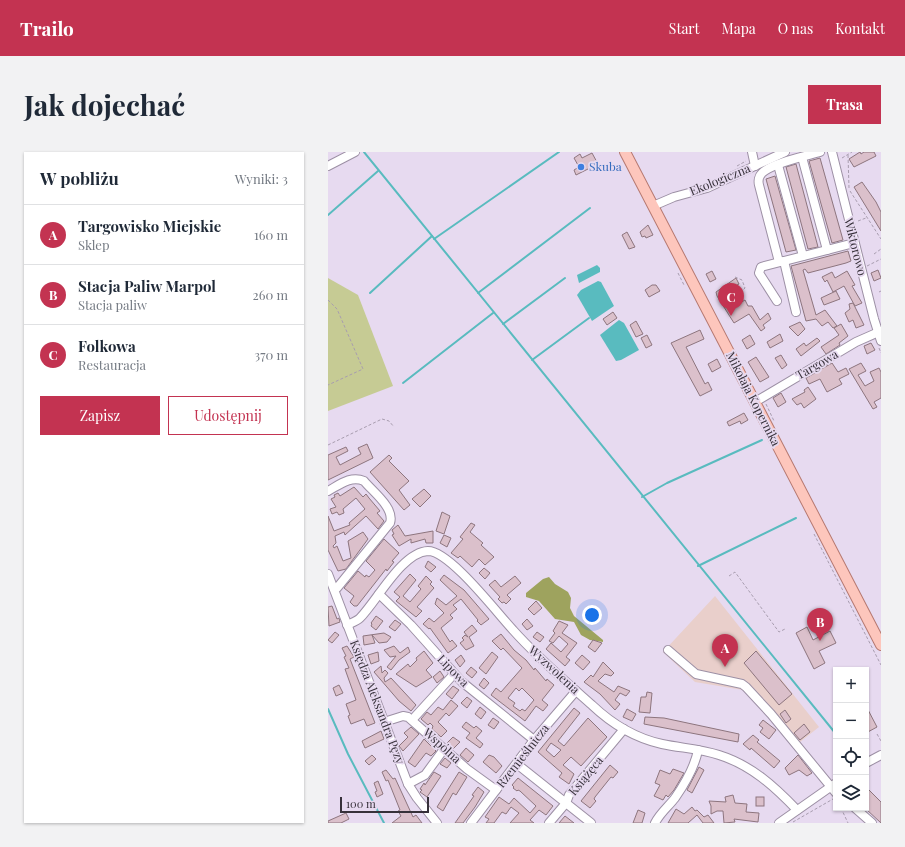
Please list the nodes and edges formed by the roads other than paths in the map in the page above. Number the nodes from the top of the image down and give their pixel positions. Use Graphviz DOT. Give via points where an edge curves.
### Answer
graph roads {
  1 [pos="355,152"];
  2 [pos="625,152"];
  3 [pos="752,152"];
  4 [pos="785,152"];
  5 [pos="820,152"];
  6 [pos="832,152"];
  7 [pos="802,157"];
  8 [pos="778,165"];
  9 [pos="328,166"];
  10 [pos="755,166"];
  11 [pos="653,206"];
  12 [pos="854,243"];
  13 [pos="827,250"];
  14 [pos="803,256"];
  15 [pos="782,262"];
  16 [pos="777,301"];
  17 [pos="796,312"];
  18 [pos="880,331"];
  19 [pos="881,341"];
  20 [pos="755,402"];
  21 [pos="328,491"];
  22 [pos="328,574"];
  23 [pos="334,589"];
  24 [pos="379,594"];
  25 [pos="347,624"];
  26 [pos="881,645"];
  27 [pos="668,650"];
  28 [pos="454,674"];
  29 [pos="576,690"];
  30 [pos="412,720"];
  31 [pos="384,722"];
  32 [pos="624,729"];
  33 [pos="534,740"];
  34 [pos="444,749"];
  35 [pos="698,750"];
  36 [pos="881,755"];
  37 [pos="869,761"];
  38 [pos="517,764"];
  39 [pos="408,784"];
  40 [pos="833,787"];
  41 [pos="833,789"];
  42 [pos="496,790"];
  43 [pos="566,803"];
  44 [pos="797,810"];
  45 [pos="858,811"];
  46 [pos="437,823"];
  47 [pos="471,823"];
  48 [pos="549,823"];
  49 [pos="591,823"];
  50 [pos="655,823"];
  51 [pos="779,823"];
  52 [pos="872,823"];
  1 -- 9 [label="street"];
  2 -- 11 [label="main road, Mikołaja Kopernika"];
  3 -- 10 [label="street"];
  4 -- 10 [label="street, Ekologiczna"];
  5 -- 7 [label="street"];
  6 -- 12 [label="street, Wiktorowo"];
  7 -- 8 [label="street"];
  7 -- 13 [label="street"];
  8 -- 14 [label="street"];
  8 -- 15 [label="street" via="763,172 758,182"];
  10 -- 11 [label="street, Ekologiczna" via="708,188 674,197"];
  11 -- 20 [label="main road, Mikołaja Kopernika"];
  12 -- 13 [label="street"];
  12 -- 18 [label="street, Wiktorowo"];
  13 -- 14 [label="street"];
  14 -- 15 [label="street"];
  15 -- 16 [label="street" via="761,267 759,270"];
  15 -- 17 [label="street"];
  18 -- 19 [label="street, Wiktorowo"];
  18 -- 20 [label="street, Targowa" via="856,342"];
  20 -- 26 [label="main road, Mikołaja Kopernika"];
  21 -- 23 [label="street" via="349,480 364,481 391,517 390,523"];
  22 -- 23 [label="street, Księdza Aleksandra Pęzy"];
  23 -- 25 [label="street, Księdza Aleksandra Pęzy"];
  24 -- 25 [label="street, Wyzwolenia" via="359,619"];
  24 -- 28 [label="street, Lipowa" via="411,624"];
  24 -- 29 [label="street, Wyzwolenia" via="414,556 429,551 439,554 477,588 512,630"];
  25 -- 31 [label="street, Księdza Aleksandra Pęzy"];
  27 -- 40 [label="street" via="696,674 746,687"];
  28 -- 30 [label="street"];
  28 -- 33 [label="street, Lipowa"];
  29 -- 32 [label="street, Wyzwolenia" via="600,713"];
  29 -- 33 [label="street, Rzemieślnicza"];
  30 -- 31 [label="street, Wspólna" via="403,716"];
  30 -- 34 [label="street, Wspólna"];
  31 -- 39 [label="street, Księdza Aleksandra Pęzy"];
  32 -- 35 [label="street, Wyzwolenia" via="653,742"];
  32 -- 43 [label="street, Książęca" via="569,795"];
  33 -- 38 [label="street, Rzemieślnicza"];
  34 -- 39 [label="street" via="425,775"];
  34 -- 42 [label="street, Wspólna"];
  35 -- 44 [label="street, Wyzwolenia" via="732,760 759,774"];
  35 -- 50 [label="street" via="696,759 675,798"];
  36 -- 37 [label="street"];
  38 -- 42 [label="street, Rzemieślnicza"];
  38 -- 43 [label="street"];
  39 -- 46 [label="street, Księdza Aleksandra Pęzy"];
  41 -- 44 [label="street"];
  42 -- 47 [label="street, Rzemieślnicza"];
  43 -- 48 [label="street, Książęca"];
  43 -- 49 [label="street"];
  44 -- 51 [label="street"];
  45 -- 52 [label="street"];
}
